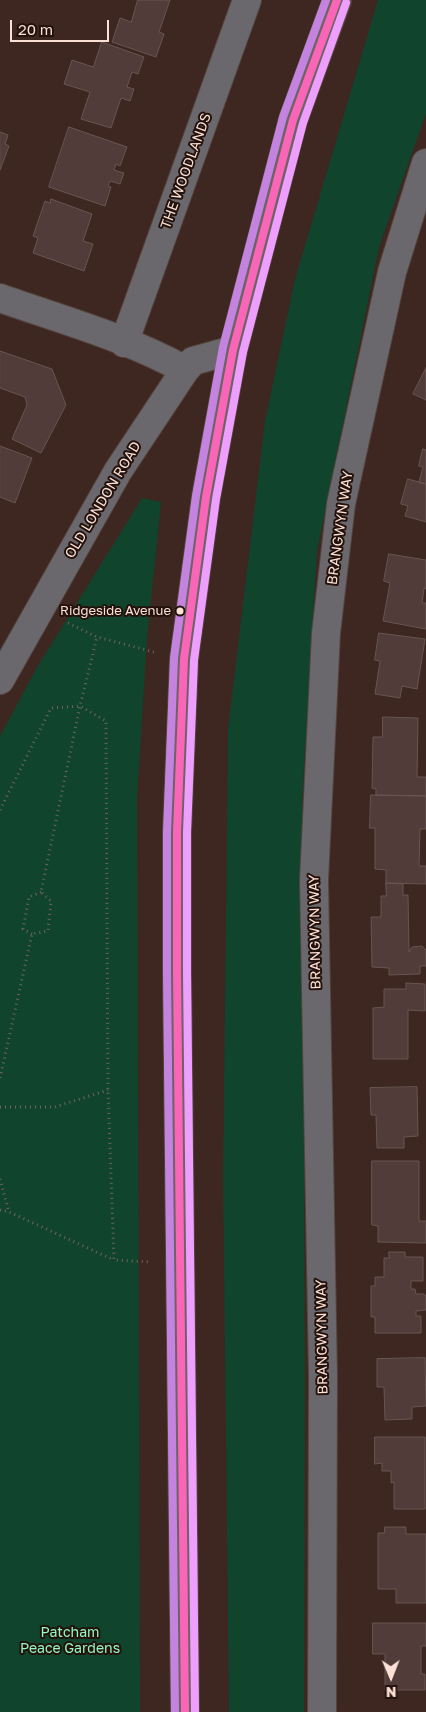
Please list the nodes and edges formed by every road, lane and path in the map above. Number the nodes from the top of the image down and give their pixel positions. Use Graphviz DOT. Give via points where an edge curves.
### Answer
graph roads {
  1 [pos="247,0"];
  2 [pos="337,0"];
  3 [pos="426,163"];
  4 [pos="0,298"];
  5 [pos="124,343"];
  6 [pos="233,350"];
  7 [pos="185,370"];
  8 [pos="35,618"];
  9 [pos="97,638"];
  10 [pos="184,659"];
  11 [pos="0,680"];
  12 [pos="80,706"];
  13 [pos="0,810"];
  14 [pos="41,892"];
  15 [pos="32,934"];
  16 [pos="0,1078"];
  17 [pos="108,1090"];
  18 [pos="0,1107"];
  19 [pos="0,1179"];
  20 [pos="0,1210"];
  21 [pos="9,1212"];
  22 [pos="114,1260"];
  23 [pos="180,1264"];
  24 [pos="185,1712"];
  25 [pos="322,1712"];
  1 -- 5 [label="street, THE WOODLANDS"];
  2 -- 6 [label="highway" via="293,120"];
  3 -- 25 [label="street, BRANGWYN WAY" via="392,272 341,504 326,633 314,880 323,1376"];
  4 -- 5 [label="street"];
  5 -- 7 [label="street" via="165,358"];
  6 -- 7 [label="street, OLD LONDON ROAD" via="193,361"];
  6 -- 10 [label="highway" via="206,497"];
  7 -- 8 [label="street, OLD LONDON ROAD" via="118,471"];
  8 -- 9 [label="path" via="58,628 62,620"];
  8 -- 11 [label="street, OLD LONDON ROAD"];
  9 -- 10 [label="path"];
  9 -- 12 [label="path"];
  10 -- 23 [label="highway" via="178,832"];
  12 -- 13 [label="path" via="51,708"];
  12 -- 14 [label="path"];
  12 -- 17 [label="path" via="106,721"];
  14 -- 15 [label="path" via="29,897 23,929"];
  14 -- 15 [label="path" via="51,901 48,931"];
  15 -- 16 [label="path"];
  17 -- 18 [label="path" via="55,1107"];
  17 -- 22 [label="path"];
  19 -- 21 [label="path"];
  20 -- 21 [label="path"];
  21 -- 22 [label="path"];
  22 -- 23 [label="path"];
  23 -- 24 [label="highway"];
}
